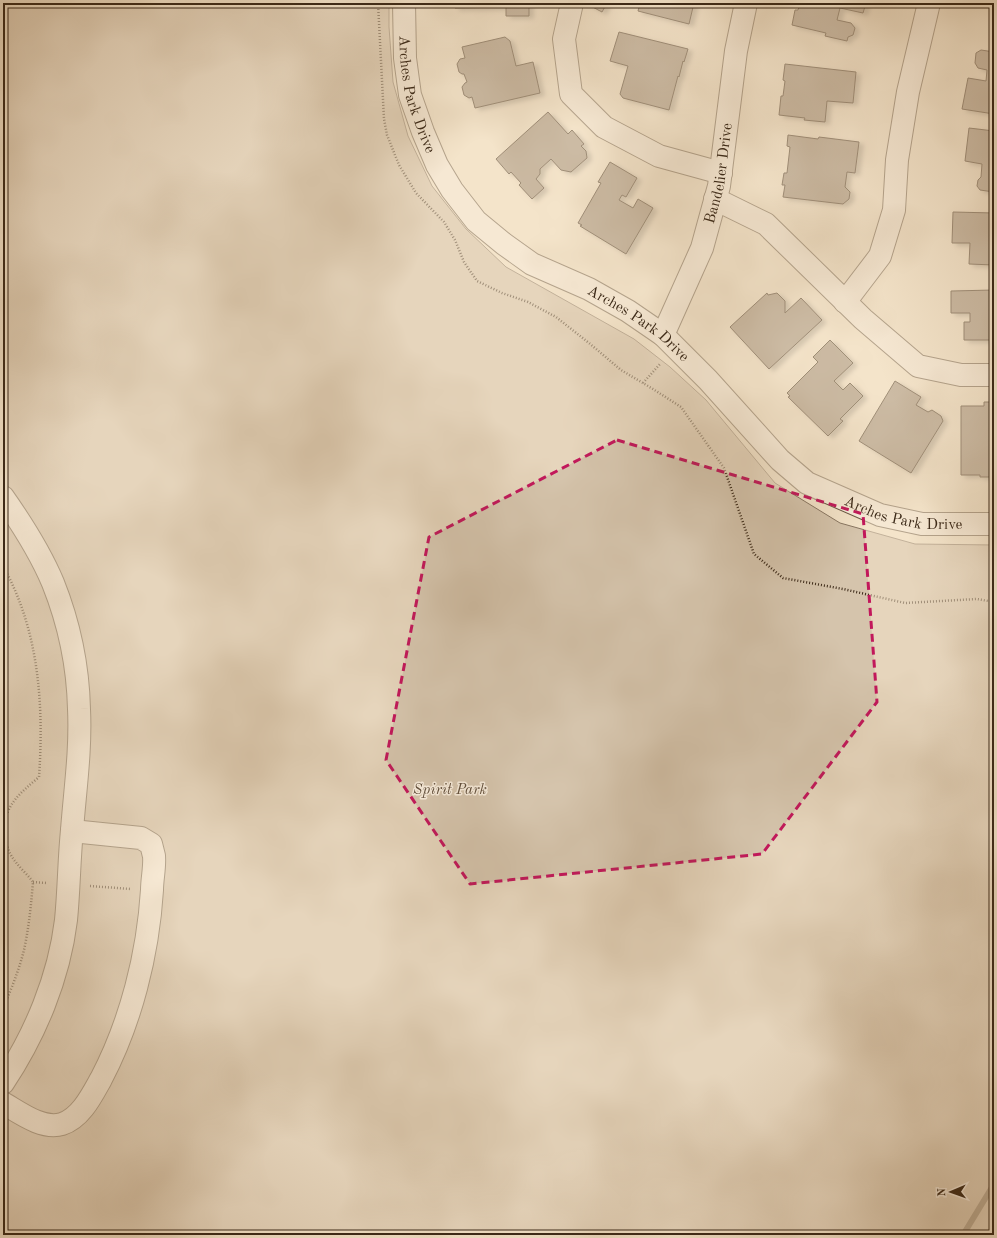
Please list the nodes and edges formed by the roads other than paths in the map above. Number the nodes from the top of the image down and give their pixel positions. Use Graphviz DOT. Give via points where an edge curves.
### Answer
graph roads {
  1 [pos="404,3"];
  2 [pos="572,3"];
  3 [pos="746,3"];
  4 [pos="929,3"];
  5 [pos="721,173"];
  6 [pos="715,199"];
  7 [pos="845,302"];
  8 [pos="663,335"];
  9 [pos="994,375"];
  10 [pos="3,497"];
  11 [pos="994,524"];
  12 [pos="72,831"];
  13 [pos="3,1083"];
  14 [pos="3,1103"];
  1 -- 8 [label="street, Arches Park Drive" via="405,58 410,95 437,165 476,221 532,264 589,289"];
  2 -- 5 [label="street" via="564,39 571,94 611,131 659,156"];
  3 -- 5 [label="street, Bandelier Drive" via="736,51"];
  4 -- 7 [label="street" via="907,100 897,160 894,210 880,256"];
  5 -- 6 [label="street, Bandelier Drive"];
  6 -- 7 [label="street" via="766,224"];
  6 -- 8 [label="street, Bandelier Drive" via="702,248"];
  7 -- 9 [label="street" via="918,366 961,375"];
  8 -- 11 [label="street, Arches Park Drive" via="708,380 780,460 807,483 880,515 922,524"];
  10 -- 12 [label="street" via="39,554 63,612 71,643 80,711"];
  12 -- 13 [label="street" via="66,921 60,953 40,1015"];
  12 -- 14 [label="street" via="141,838 151,844 154,857 150,912 138,977 125,1024 108,1065 88,1102 74,1116 61,1124 45,1124 31,1120"];
}
